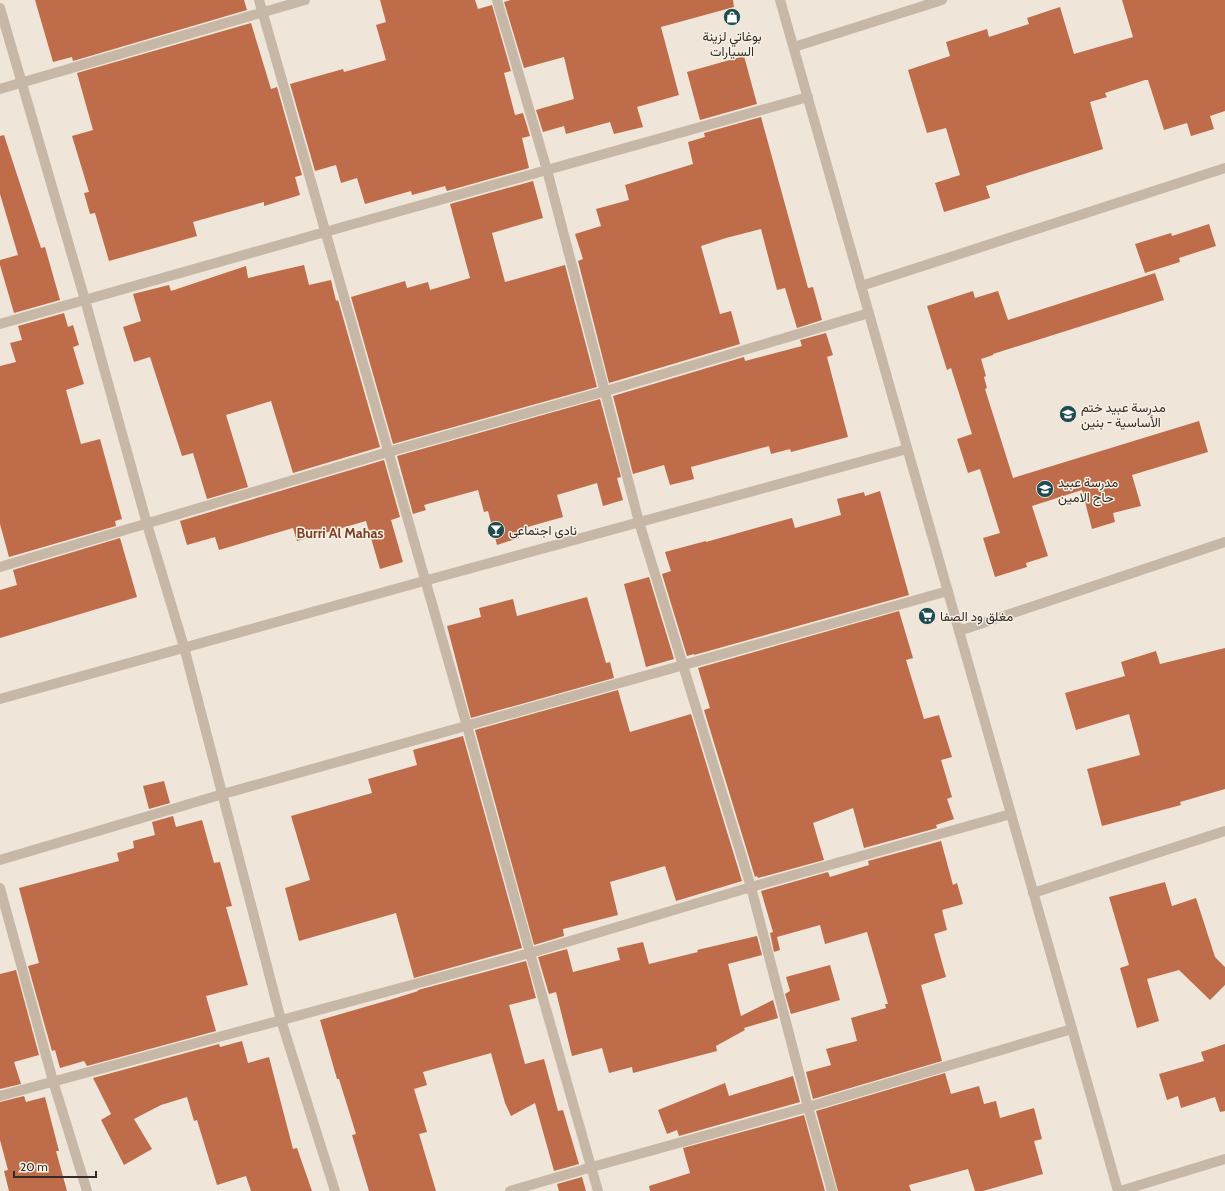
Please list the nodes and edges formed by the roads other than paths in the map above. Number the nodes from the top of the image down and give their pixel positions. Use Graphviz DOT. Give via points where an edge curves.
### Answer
graph roads {
  1 [pos="259,0"];
  2 [pos="305,0"];
  3 [pos="497,0"];
  4 [pos="780,0"];
  5 [pos="942,0"];
  6 [pos="0,8"];
  7 [pos="262,13"];
  8 [pos="794,47"];
  9 [pos="21,83"];
  10 [pos="0,89"];
  11 [pos="808,97"];
  12 [pos="1225,169"];
  13 [pos="547,170"];
  14 [pos="325,232"];
  15 [pos="861,286"];
  16 [pos="85,300"];
  17 [pos="869,313"];
  18 [pos="0,324"];
  19 [pos="606,391"];
  20 [pos="907,449"];
  21 [pos="388,452"];
  22 [pos="639,522"];
  23 [pos="147,524"];
  24 [pos="1225,542"];
  25 [pos="0,567"];
  26 [pos="424,581"];
  27 [pos="948,591"];
  28 [pos="959,631"];
  29 [pos="184,647"];
  30 [pos="682,665"];
  31 [pos="0,699"];
  32 [pos="467,726"];
  33 [pos="223,794"];
  34 [pos="1011,814"];
  35 [pos="1225,832"];
  36 [pos="0,860"];
  37 [pos="751,887"];
  38 [pos="0,888"];
  39 [pos="1033,893"];
  40 [pos="530,953"];
  41 [pos="281,1020"];
  42 [pos="1072,1029"];
  43 [pos="54,1082"];
  44 [pos="0,1096"];
  45 [pos="808,1107"];
  46 [pos="1225,1158"];
  47 [pos="592,1167"];
  48 [pos="87,1191"];
  49 [pos="335,1191"];
  50 [pos="510,1191"];
  51 [pos="598,1191"];
  52 [pos="832,1191"];
  53 [pos="1119,1191"];
  1 -- 7 [label="street"];
  2 -- 7 [label="street"];
  3 -- 13 [label="street"];
  4 -- 8 [label="street"];
  5 -- 8 [label="street"];
  6 -- 9 [label="street"];
  7 -- 9 [label="street"];
  7 -- 14 [label="street"];
  8 -- 11 [label="street"];
  9 -- 10 [label="street"];
  9 -- 16 [label="street"];
  11 -- 13 [label="street"];
  11 -- 15 [label="street"];
  12 -- 15 [label="street"];
  13 -- 14 [label="street"];
  13 -- 19 [label="street"];
  14 -- 16 [label="street"];
  14 -- 21 [label="street"];
  15 -- 17 [label="street"];
  16 -- 18 [label="street"];
  16 -- 23 [label="street"];
  17 -- 19 [label="street"];
  17 -- 20 [label="street"];
  19 -- 21 [label="street"];
  19 -- 22 [label="street"];
  20 -- 22 [label="street"];
  20 -- 27 [label="street"];
  21 -- 23 [label="street"];
  21 -- 26 [label="street"];
  22 -- 26 [label="street"];
  22 -- 30 [label="street"];
  23 -- 25 [label="street"];
  23 -- 29 [label="street"];
  24 -- 28 [label="street"];
  26 -- 29 [label="street"];
  26 -- 32 [label="street"];
  27 -- 28 [label="street"];
  27 -- 30 [label="street"];
  28 -- 34 [label="street"];
  29 -- 31 [label="street"];
  29 -- 33 [label="street"];
  30 -- 32 [label="street"];
  30 -- 37 [label="street"];
  32 -- 33 [label="street"];
  32 -- 40 [label="street"];
  33 -- 36 [label="street"];
  33 -- 41 [label="street"];
  34 -- 37 [label="street"];
  34 -- 39 [label="street"];
  35 -- 39 [label="street"];
  37 -- 40 [label="street"];
  37 -- 45 [label="street"];
  38 -- 43 [label="street"];
  39 -- 42 [label="street"];
  40 -- 41 [label="street"];
  40 -- 47 [label="street"];
  41 -- 43 [label="street"];
  41 -- 49 [label="street"];
  42 -- 45 [label="street"];
  42 -- 53 [label="street"];
  43 -- 44 [label="street"];
  43 -- 48 [label="street"];
  45 -- 47 [label="street"];
  45 -- 52 [label="street"];
  46 -- 53 [label="street"];
  47 -- 50 [label="street"];
  47 -- 51 [label="street"];
}
